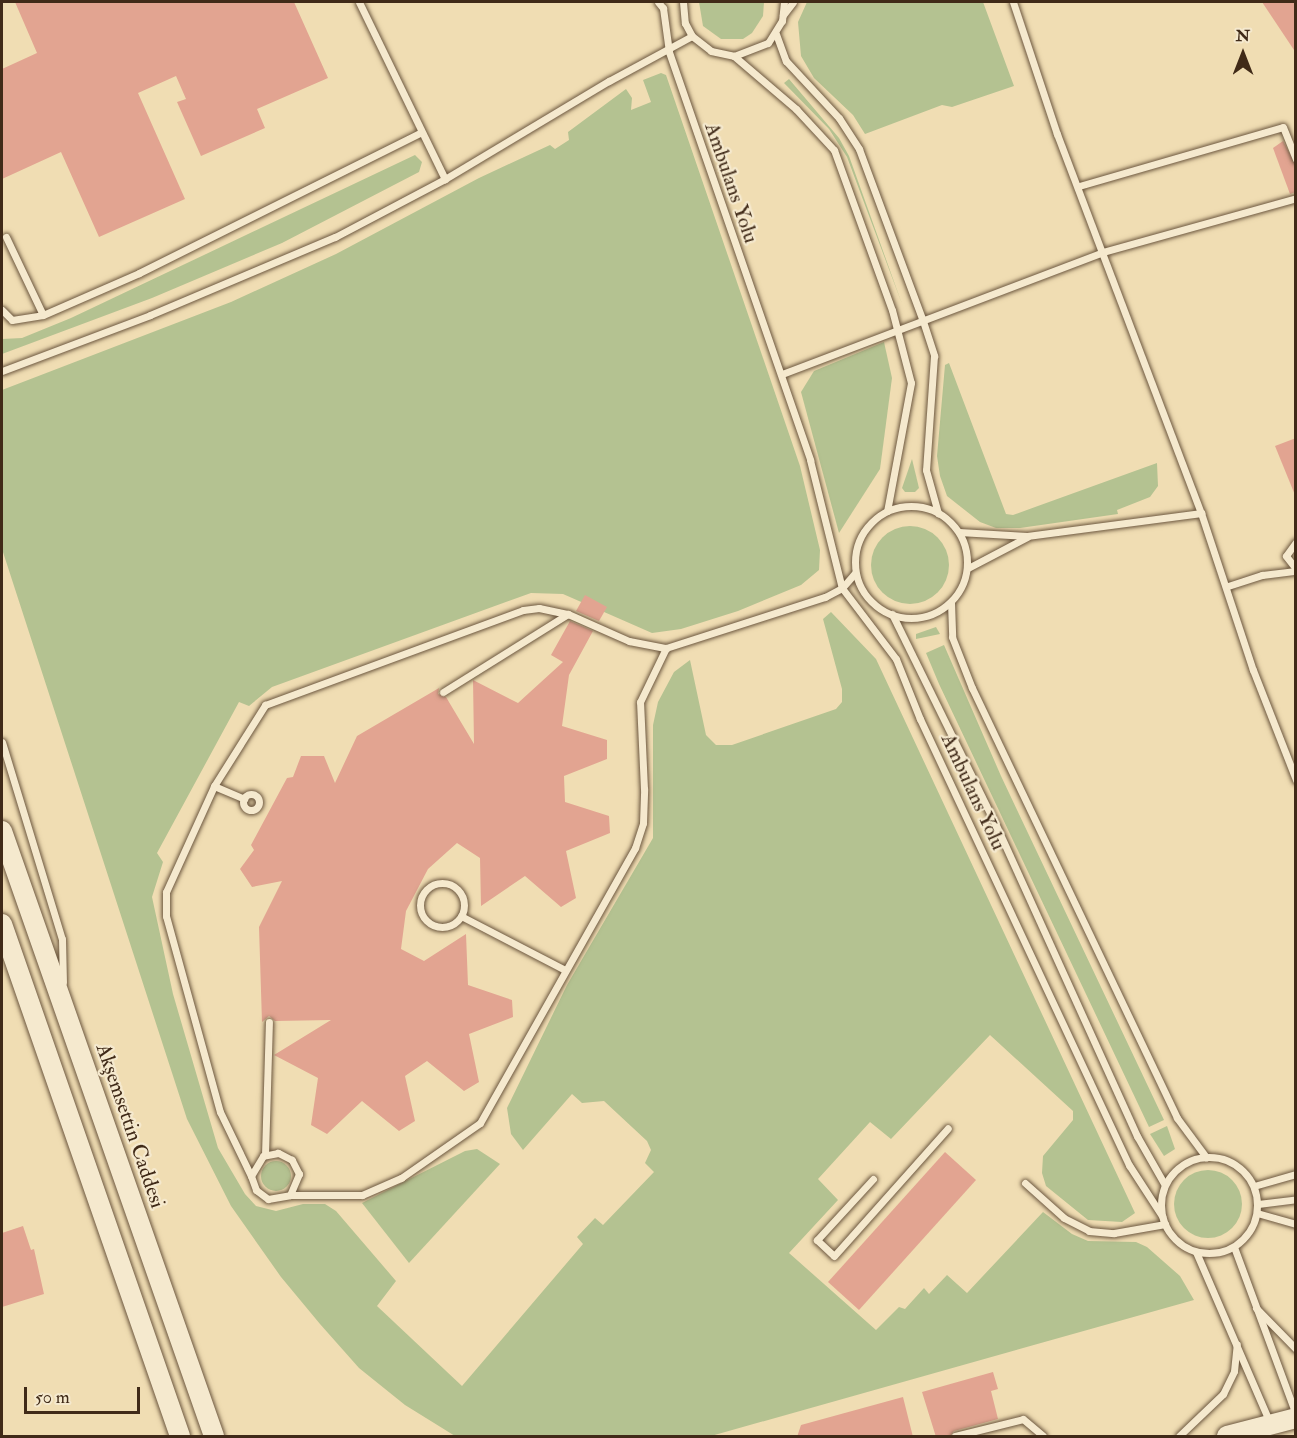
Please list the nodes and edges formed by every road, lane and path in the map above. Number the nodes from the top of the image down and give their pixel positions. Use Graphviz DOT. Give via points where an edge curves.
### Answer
graph roads {
  1 [pos="359,2"];
  2 [pos="658,2"];
  3 [pos="682,2"];
  4 [pos="784,2"];
  5 [pos="793,2"];
  6 [pos="1013,2"];
  7 [pos="783,15"];
  8 [pos="776,34"];
  9 [pos="692,36"];
  10 [pos="669,52"];
  11 [pos="734,56"];
  12 [pos="420,133"];
  13 [pos="1296,159"];
  14 [pos="445,179"];
  15 [pos="1079,186"];
  16 [pos="1296,198"];
  17 [pos="6,237"];
  18 [pos="1103,252"];
  19 [pos="2,310"];
  20 [pos="43,315"];
  21 [pos="922,318"];
  22 [pos="898,327"];
  23 [pos="2,371"];
  24 [pos="782,374"];
  25 [pos="887,511"];
  26 [pos="938,513"];
  27 [pos="1201,513"];
  28 [pos="959,532"];
  29 [pos="1027,536"];
  30 [pos="1296,542"];
  31 [pos="968,568"];
  32 [pos="1296,570"];
  33 [pos="855,573"];
  34 [pos="1228,586"];
  35 [pos="842,588"];
  36 [pos="951,602"];
  37 [pos="568,614"];
  38 [pos="892,614"];
  39 [pos="666,648"];
  40 [pos="443,692"];
  41 [pos="2,742"];
  42 [pos="1296,780"];
  43 [pos="214,786"];
  44 [pos="244,799"];
  45 [pos="2,831"];
  46 [pos="461,916"];
  47 [pos="2,924"];
  48 [pos="566,970"];
  49 [pos="63,1009"];
  50 [pos="269,1022"];
  51 [pos="948,1128"];
  52 [pos="265,1155"];
  53 [pos="1206,1157"];
  54 [pos="1296,1174"];
  55 [pos="251,1176"];
  56 [pos="873,1179"];
  57 [pos="1025,1184"];
  58 [pos="1165,1185"];
  59 [pos="1254,1186"];
  60 [pos="290,1195"];
  61 [pos="1296,1199"];
  62 [pos="1258,1204"];
  63 [pos="1257,1213"];
  64 [pos="1163,1220"];
  65 [pos="1296,1224"];
  66 [pos="1234,1246"];
  67 [pos="1196,1252"];
  68 [pos="1254,1306"];
  69 [pos="1237,1342"];
  70 [pos="1296,1349"];
  71 [pos="1296,1416"];
  72 [pos="1271,1425"];
  73 [pos="180,1437"];
  74 [pos="214,1437"];
  75 [pos="955,1437"];
  76 [pos="1043,1437"];
  77 [pos="1179,1437"];
  78 [pos="1227,1437"];
  79 [pos="1292,1437"];
  1 -- 12 [label="lane"];
  2 -- 10 [label="lane, Ambulans Yolu" via="663,8"];
  3 -- 9 [label="lane"];
  4 -- 7 [label="lane"];
  5 -- 7 [label="lane"];
  6 -- 15 [label="lane" via="1057,134"];
  7 -- 8 [label="lane"];
  8 -- 11 [label="lane" via="758,50"];
  8 -- 21 [label="lane" via="786,61 838,118 859,148"];
  9 -- 10 [label="lane"];
  9 -- 11 [label="lane" via="711,51"];
  10 -- 14 [label="lane" via="609,81"];
  10 -- 24 [label="lane, Ambulans Yolu"];
  11 -- 22 [label="lane" via="796,109 834,150"];
  12 -- 14 [label="lane"];
  12 -- 20 [label="lane" via="139,273"];
  13 -- 15 [label="lane" via="1283,127"];
  14 -- 23 [label="lane" via="334,237 243,277"];
  15 -- 18 [label="lane"];
  16 -- 18 [label="lane"];
  17 -- 20 [label="lane"];
  18 -- 21 [label="lane"];
  18 -- 27 [label="lane"];
  19 -- 20 [label="lane" via="12,320"];
  21 -- 22 [label="lane"];
  21 -- 26 [label="lane" via="934,356 926,470"];
  22 -- 24 [label="lane"];
  22 -- 25 [label="lane" via="911,383"];
  24 -- 35 [label="lane, Ambulans Yolu" via="818,486"];
  25 -- 26 [label="lane" via="911,505"];
  25 -- 33 [label="lane" via="864,530 856,546"];
  26 -- 28 [label="lane"];
  27 -- 29 [label="lane"];
  27 -- 34 [label="lane"];
  28 -- 29 [label="lane"];
  28 -- 31 [label="lane"];
  29 -- 31 [label="lane"];
  30 -- 32 [label="lane" via="1286,556"];
  31 -- 36 [label="lane"];
  32 -- 34 [label="lane"];
  33 -- 35 [label="lane"];
  33 -- 38 [label="lane" via="868,598"];
  34 -- 42 [label="lane" via="1253,670"];
  35 -- 39 [label="lane" via="825,597"];
  35 -- 64 [label="lane, Ambulans Yolu" via="896,659 920,719 1129,1165"];
  36 -- 38 [label="lane" via="917,617"];
  36 -- 53 [label="lane" via="952,637 972,688 1177,1118"];
  37 -- 39 [label="lane" via="630,641"];
  37 -- 40 [label="lane"];
  37 -- 43 [label="lane" via="539,608 523,610 277,698 258,714"];
  38 -- 58 [label="lane" via="995,823 1137,1136"];
  39 -- 48 [label="lane" via="640,702 643,823 635,848"];
  41 -- 49 [label="lane" via="62,939"];
  43 -- 44 [label="lane"];
  43 -- 55 [label="lane" via="166,892 166,916 220,1112"];
  45 -- 49 [label="main road, Akşemsettin Caddesi"];
  46 -- 46 [label="lane" via="464,902 456,889 443,883 424,892 420,905 429,922 449,925"];
  46 -- 48 [label="lane"];
  47 -- 73 [label="main road"];
  48 -- 60 [label="lane" via="480,1124 382,1188 334,1198"];
  49 -- 74 [label="main road, Akşemsettin Caddesi"];
  50 -- 52 [label="lane"];
  51 -- 56 [label="lane" via="834,1256 817,1240"];
  52 -- 55 [label="lane" via="257,1161"];
  52 -- 60 [label="lane" via="286,1155 297,1166 298,1181"];
  53 -- 58 [label="lane" via="1182,1166"];
  53 -- 59 [label="lane" via="1234,1164"];
  54 -- 59 [label="lane"];
  55 -- 60 [label="lane" via="261,1196 276,1200"];
  57 -- 64 [label="lane" via="1064,1218 1089,1231 1114,1233"];
  58 -- 64 [label="lane"];
  59 -- 62 [label="lane"];
  61 -- 62 [label="lane"];
  62 -- 63 [label="lane"];
  63 -- 65 [label="lane"];
  63 -- 66 [label="lane" via="1245,1238"];
  64 -- 67 [label="lane" via="1178,1241"];
  66 -- 67 [label="lane" via="1211,1253"];
  66 -- 68 [label="lane"];
  67 -- 69 [label="lane"];
  68 -- 70 [label="lane"];
  68 -- 71 [label="lane"];
  69 -- 72 [label="lane"];
  69 -- 77 [label="lane" via="1233,1371 1223,1394"];
  71 -- 72 [label="main road"];
  72 -- 78 [label="main road"];
  72 -- 79 [label="main road"];
  75 -- 76 [label="lane" via="1023,1419"];
}
